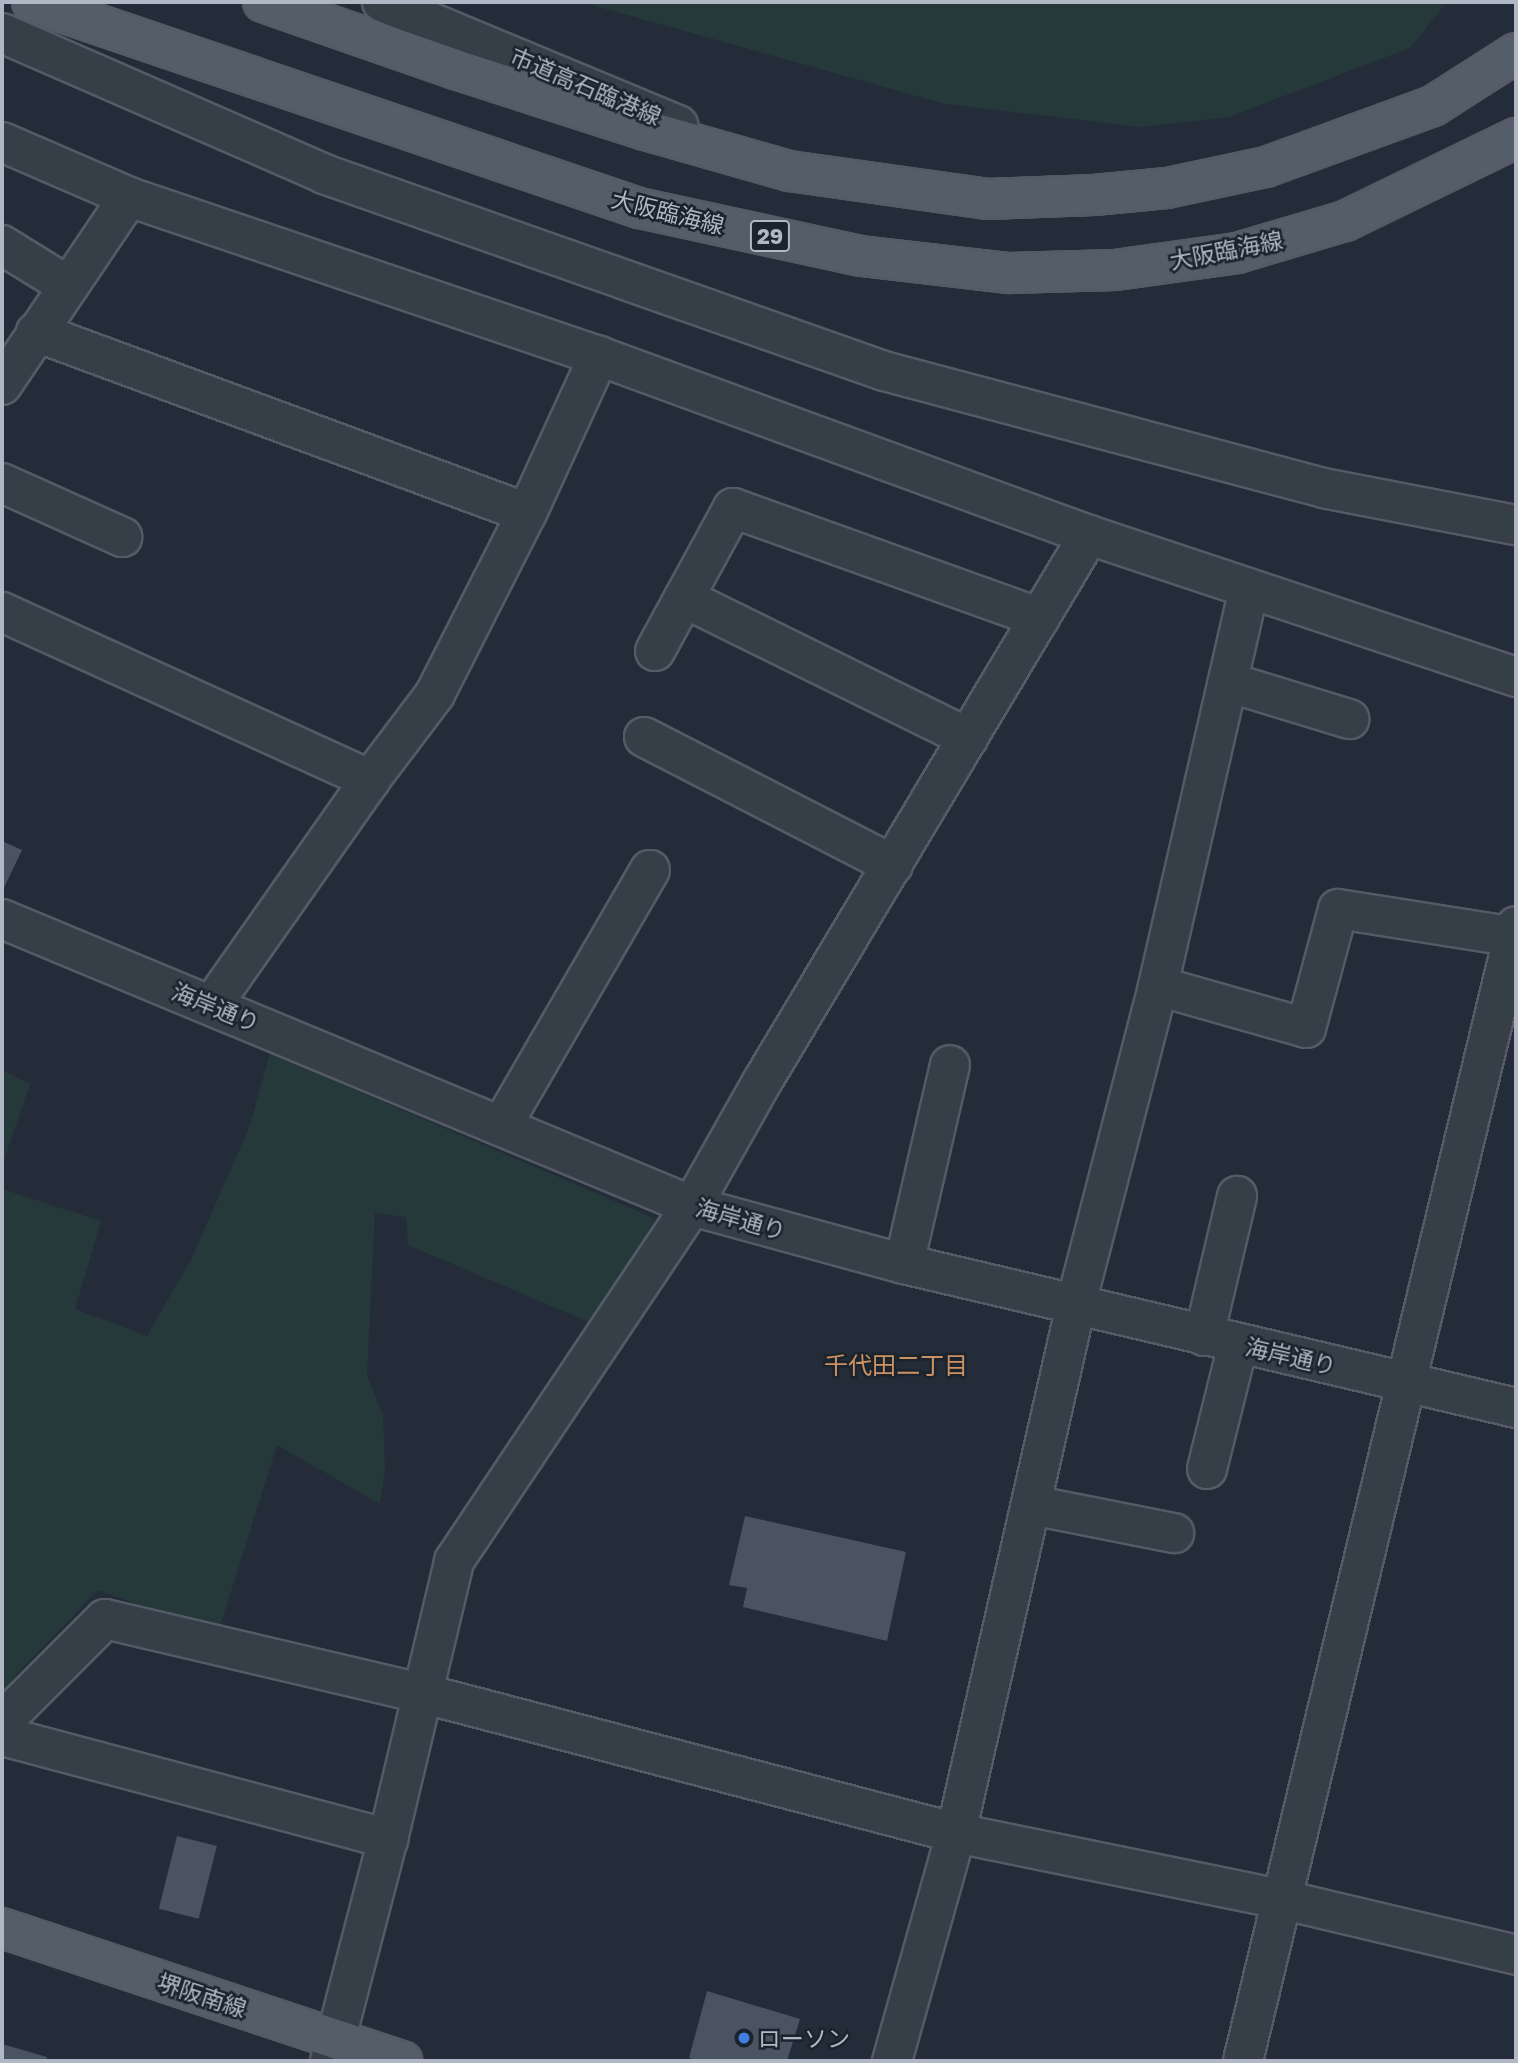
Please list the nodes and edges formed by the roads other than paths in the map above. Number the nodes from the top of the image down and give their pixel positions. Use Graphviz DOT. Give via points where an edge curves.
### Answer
graph roads {
  1 [pos="32,2"];
  2 [pos="263,2"];
  3 [pos="382,2"];
  4 [pos="2,33"];
  5 [pos="1516,53"];
  6 [pos="1516,138"];
  7 [pos="2,142"];
  8 [pos="789,171"];
  9 [pos="129,197"];
  10 [pos="2,245"];
  11 [pos="68,286"];
  12 [pos="36,332"];
  13 [pos="599,356"];
  14 [pos="2,385"];
  15 [pos="2,483"];
  16 [pos="527,513"];
  17 [pos="1516,525"];
  18 [pos="1089,535"];
  19 [pos="122,537"];
  20 [pos="1249,589"];
  21 [pos="684,598"];
  22 [pos="2,612"];
  23 [pos="1040,618"];
  24 [pos="654,651"];
  25 [pos="1516,677"];
  26 [pos="1228,682"];
  27 [pos="1349,719"];
  28 [pos="645,737"];
  29 [pos="968,738"];
  30 [pos="370,780"];
  31 [pos="893,865"];
  32 [pos="650,870"];
  33 [pos="2,919"];
  34 [pos="1515,932"];
  35 [pos="1158,986"];
  36 [pos="212,1005"];
  37 [pos="1502,1051"];
  38 [pos="950,1065"];
  39 [pos="509,1113"];
  40 [pos="1237,1196"];
  41 [pos="692,1206"];
  42 [pos="904,1264"];
  43 [pos="1076,1306"];
  44 [pos="1221,1340"];
  45 [pos="1405,1382"];
  46 [pos="1516,1409"];
  47 [pos="1208,1469"];
  48 [pos="1032,1505"];
  49 [pos="1174,1533"];
  50 [pos="421,1693"];
  51 [pos="2,1729"];
  52 [pos="2,1736"];
  53 [pos="956,1833"];
  54 [pos="388,1839"];
  55 [pos="1280,1899"];
  56 [pos="2,1928"];
  57 [pos="1516,1955"];
  58 [pos="332,2050"];
  59 [pos="402,2061"];
  60 [pos="892,2061"];
  61 [pos="1243,2061"];
  1 -- 6 [label="main road, 大阪臨海線 / 29" via="639,208 861,256 1009,273 1115,270 1237,253 1345,221"];
  2 -- 8 [label="main road" via="493,81"];
  3 -- 8 [label="street, 市道高石臨港線"];
  4 -- 17 [label="street" via="324,174 884,371 1323,488"];
  5 -- 8 [label="main road" via="1433,106 1266,167 1167,188 987,199"];
  7 -- 9 [label="street"];
  9 -- 11 [label="street"];
  9 -- 13 [label="street"];
  10 -- 11 [label="street"];
  11 -- 12 [label="street"];
  12 -- 14 [label="street"];
  12 -- 16 [label="street"];
  13 -- 16 [label="street"];
  13 -- 18 [label="street"];
  15 -- 19 [label="street"];
  16 -- 30 [label="street" via="435,694"];
  18 -- 20 [label="street"];
  18 -- 23 [label="street"];
  20 -- 25 [label="street"];
  20 -- 26 [label="street"];
  21 -- 23 [label="street" via="733,508"];
  21 -- 24 [label="street"];
  21 -- 29 [label="street"];
  22 -- 30 [label="street"];
  23 -- 29 [label="street"];
  26 -- 27 [label="street"];
  26 -- 35 [label="street"];
  28 -- 31 [label="street"];
  29 -- 31 [label="street"];
  30 -- 36 [label="street"];
  31 -- 41 [label="street"];
  32 -- 39 [label="street"];
  33 -- 36 [label="street, 海岸通り"];
  34 -- 35 [label="street" via="1338,909 1306,1028"];
  34 -- 37 [label="street"];
  35 -- 43 [label="street"];
  36 -- 41 [label="street, 海岸通り"];
  37 -- 45 [label="street"];
  38 -- 42 [label="street"];
  40 -- 44 [label="street"];
  41 -- 42 [label="street, 海岸通り"];
  41 -- 50 [label="street" via="454,1561"];
  42 -- 43 [label="street, 海岸通り"];
  43 -- 44 [label="street, 海岸通り"];
  43 -- 48 [label="street"];
  44 -- 45 [label="street, 海岸通り"];
  44 -- 47 [label="street"];
  45 -- 46 [label="street, 海岸通り"];
  45 -- 55 [label="street"];
  48 -- 49 [label="street"];
  48 -- 53 [label="street"];
  50 -- 51 [label="street" via="104,1619 6,1718"];
  50 -- 53 [label="street"];
  50 -- 54 [label="street"];
  52 -- 54 [label="street"];
  53 -- 55 [label="street"];
  53 -- 60 [label="street"];
  54 -- 58 [label="street"];
  55 -- 57 [label="street"];
  55 -- 61 [label="street"];
  56 -- 58 [label="main road, 堺阪南線"];
  58 -- 59 [label="main road, 堺阪南線"];
}
